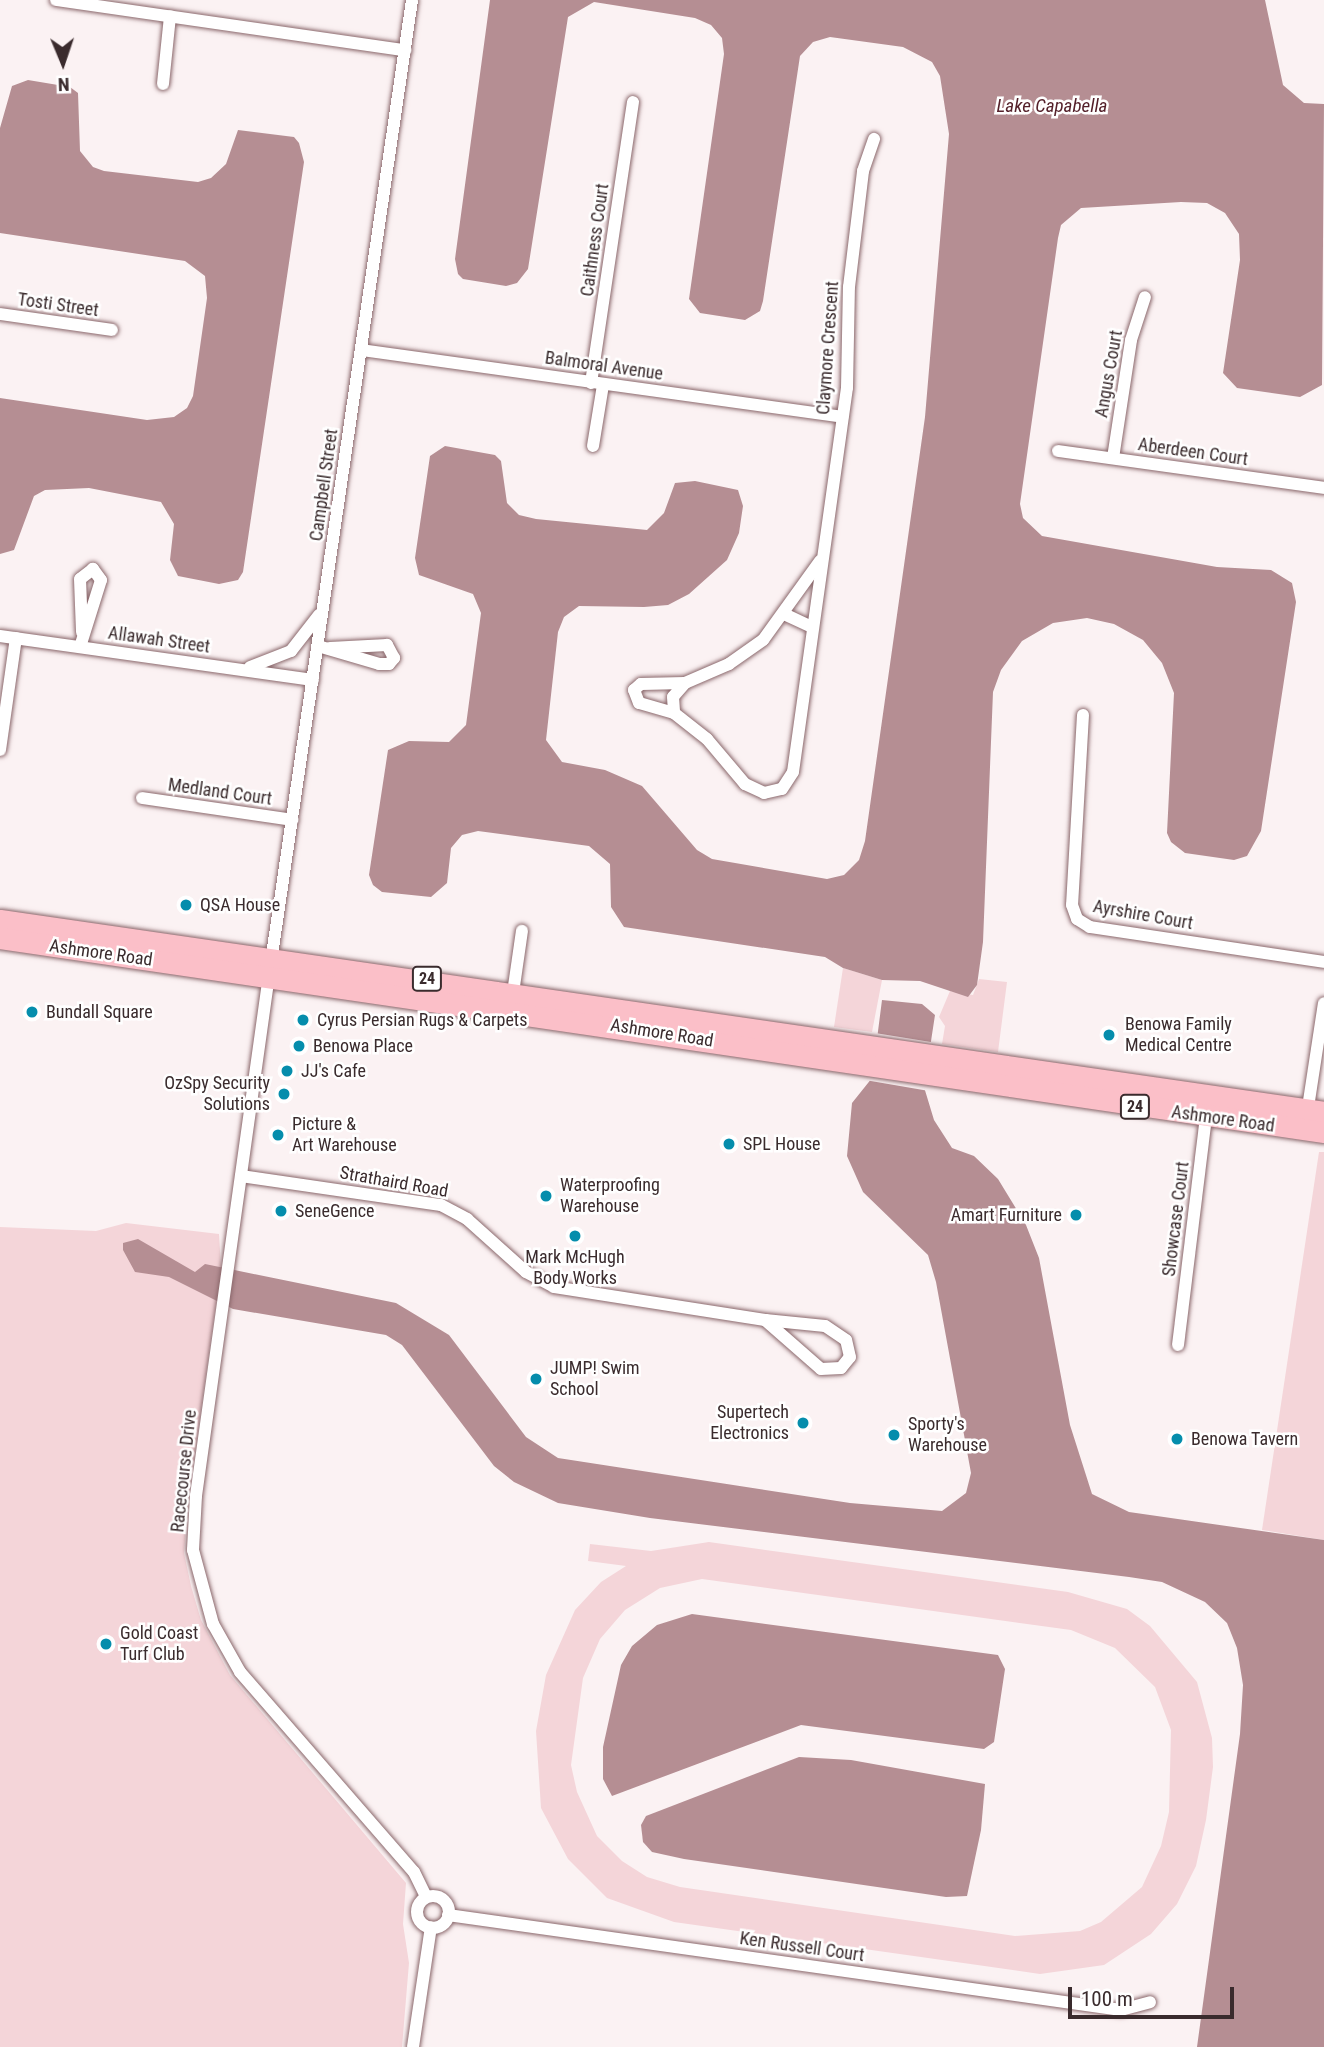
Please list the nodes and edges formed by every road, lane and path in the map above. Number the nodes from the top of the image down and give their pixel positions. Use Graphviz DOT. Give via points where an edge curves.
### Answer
graph roads {
  1 [pos="56,0"];
  2 [pos="412,0"];
  3 [pos="170,16"];
  4 [pos="405,50"];
  5 [pos="163,84"];
  6 [pos="633,102"];
  7 [pos="874,139"];
  8 [pos="1145,297"];
  9 [pos="0,314"];
  10 [pos="111,330"];
  11 [pos="361,349"];
  12 [pos="597,384"];
  13 [pos="842,416"];
  14 [pos="593,446"];
  15 [pos="1058,451"];
  16 [pos="1113,458"];
  17 [pos="1324,488"];
  18 [pos="820,561"];
  19 [pos="323,608"];
  20 [pos="784,614"];
  21 [pos="812,627"];
  22 [pos="82,632"];
  23 [pos="0,636"];
  24 [pos="16,638"];
  25 [pos="80,647"];
  26 [pos="235,669"];
  27 [pos="313,680"];
  28 [pos="685,683"];
  29 [pos="674,713"];
  30 [pos="1083,715"];
  31 [pos="0,750"];
  32 [pos="142,799"];
  33 [pos="292,820"];
  34 [pos="0,920"];
  35 [pos="522,931"];
  36 [pos="0,938"];
  37 [pos="1324,962"];
  38 [pos="271,966"];
  39 [pos="512,1001"];
  40 [pos="1324,1003"];
  41 [pos="1208,1108"];
  42 [pos="1315,1121"];
  43 [pos="241,1176"];
  44 [pos="765,1320"];
  45 [pos="1178,1345"];
  46 [pos="426,1897"];
  47 [pos="448,1915"];
  48 [pos="430,1927"];
  49 [pos="1150,2002"];
  50 [pos="414,2047"];
  1 -- 3 [label="street"];
  2 -- 4 [label="street, Campbell Street"];
  3 -- 4 [label="street"];
  3 -- 5 [label="street"];
  4 -- 11 [label="street, Campbell Street"];
  6 -- 12 [label="street, Caithness Court"];
  7 -- 13 [label="street, Claymore Crescent" via="863,171 849,287"];
  8 -- 16 [label="street, Angus Court" via="1131,340"];
  9 -- 10 [label="street, Tosti Street"];
  11 -- 12 [label="street, Balmoral Avenue"];
  11 -- 19 [label="street, Campbell Street"];
  12 -- 13 [label="street, Balmoral Avenue"];
  12 -- 14 [label="street, Caithness Court"];
  13 -- 18 [label="street, Claymore Crescent"];
  15 -- 16 [label="street, Aberdeen Court"];
  16 -- 17 [label="street, Aberdeen Court"];
  18 -- 20 [label="street, Claymore Crescent"];
  18 -- 21 [label="street, Claymore Crescent"];
  19 -- 26 [label="street" via="290,651 263,664"];
  19 -- 27 [label="street, Campbell Street" via="324,647"];
  20 -- 21 [label="street"];
  20 -- 28 [label="street, Claymore Crescent" via="763,640 729,664"];
  21 -- 29 [label="street, Claymore Crescent" via="793,772 782,789 764,793 745,784 708,739"];
  22 -- 25 [label="street"];
  23 -- 24 [label="street, Allawah Street"];
  24 -- 25 [label="street, Allawah Street"];
  24 -- 31 [label="street"];
  25 -- 26 [label="street, Allawah Street"];
  26 -- 27 [label="street, Allawah Street"];
  27 -- 33 [label="street, Campbell Street"];
  28 -- 29 [label="street" via="673,697"];
  28 -- 29 [label="street, Claymore Crescent" via="641,684 634,690 639,703"];
  30 -- 37 [label="street, Ayrshire Court" via="1072,905 1077,919 1090,927"];
  32 -- 33 [label="street, Medland Court"];
  33 -- 38 [label="street, Campbell Street"];
  34 -- 38 [label="main road, Ashmore Road / 24"];
  35 -- 39 [label="street"];
  36 -- 38 [label="main road, Ashmore Road / 24"];
  38 -- 39 [label="main road, Ashmore Road / 24"];
  38 -- 43 [label="street, Racecourse Drive"];
  39 -- 41 [label="main road, Ashmore Road / 24"];
  40 -- 42 [label="street"];
  41 -- 42 [label="main road, Ashmore Road / 24"];
  41 -- 45 [label="street, Showcase Court"];
  43 -- 44 [label="street, Strathaird Road" via="441,1205 467,1219 526,1272 554,1287"];
  43 -- 46 [label="street, Racecourse Drive" via="196,1496 193,1550 209,1611 240,1672 414,1872"];
  44 -- 44 [label="street, Strathaird Road" via="825,1326 846,1340 850,1357 841,1368 817,1367"];
  46 -- 47 [label="street, Racecourse Drive" via="443,1900"];
  46 -- 48 [label="street, Racecourse Drive" via="417,1913"];
  47 -- 48 [label="street" via="443,1924"];
  47 -- 49 [label="street, Ken Russell Court" via="1121,2010"];
  48 -- 50 [label="street, Racecourse Drive"];
}
